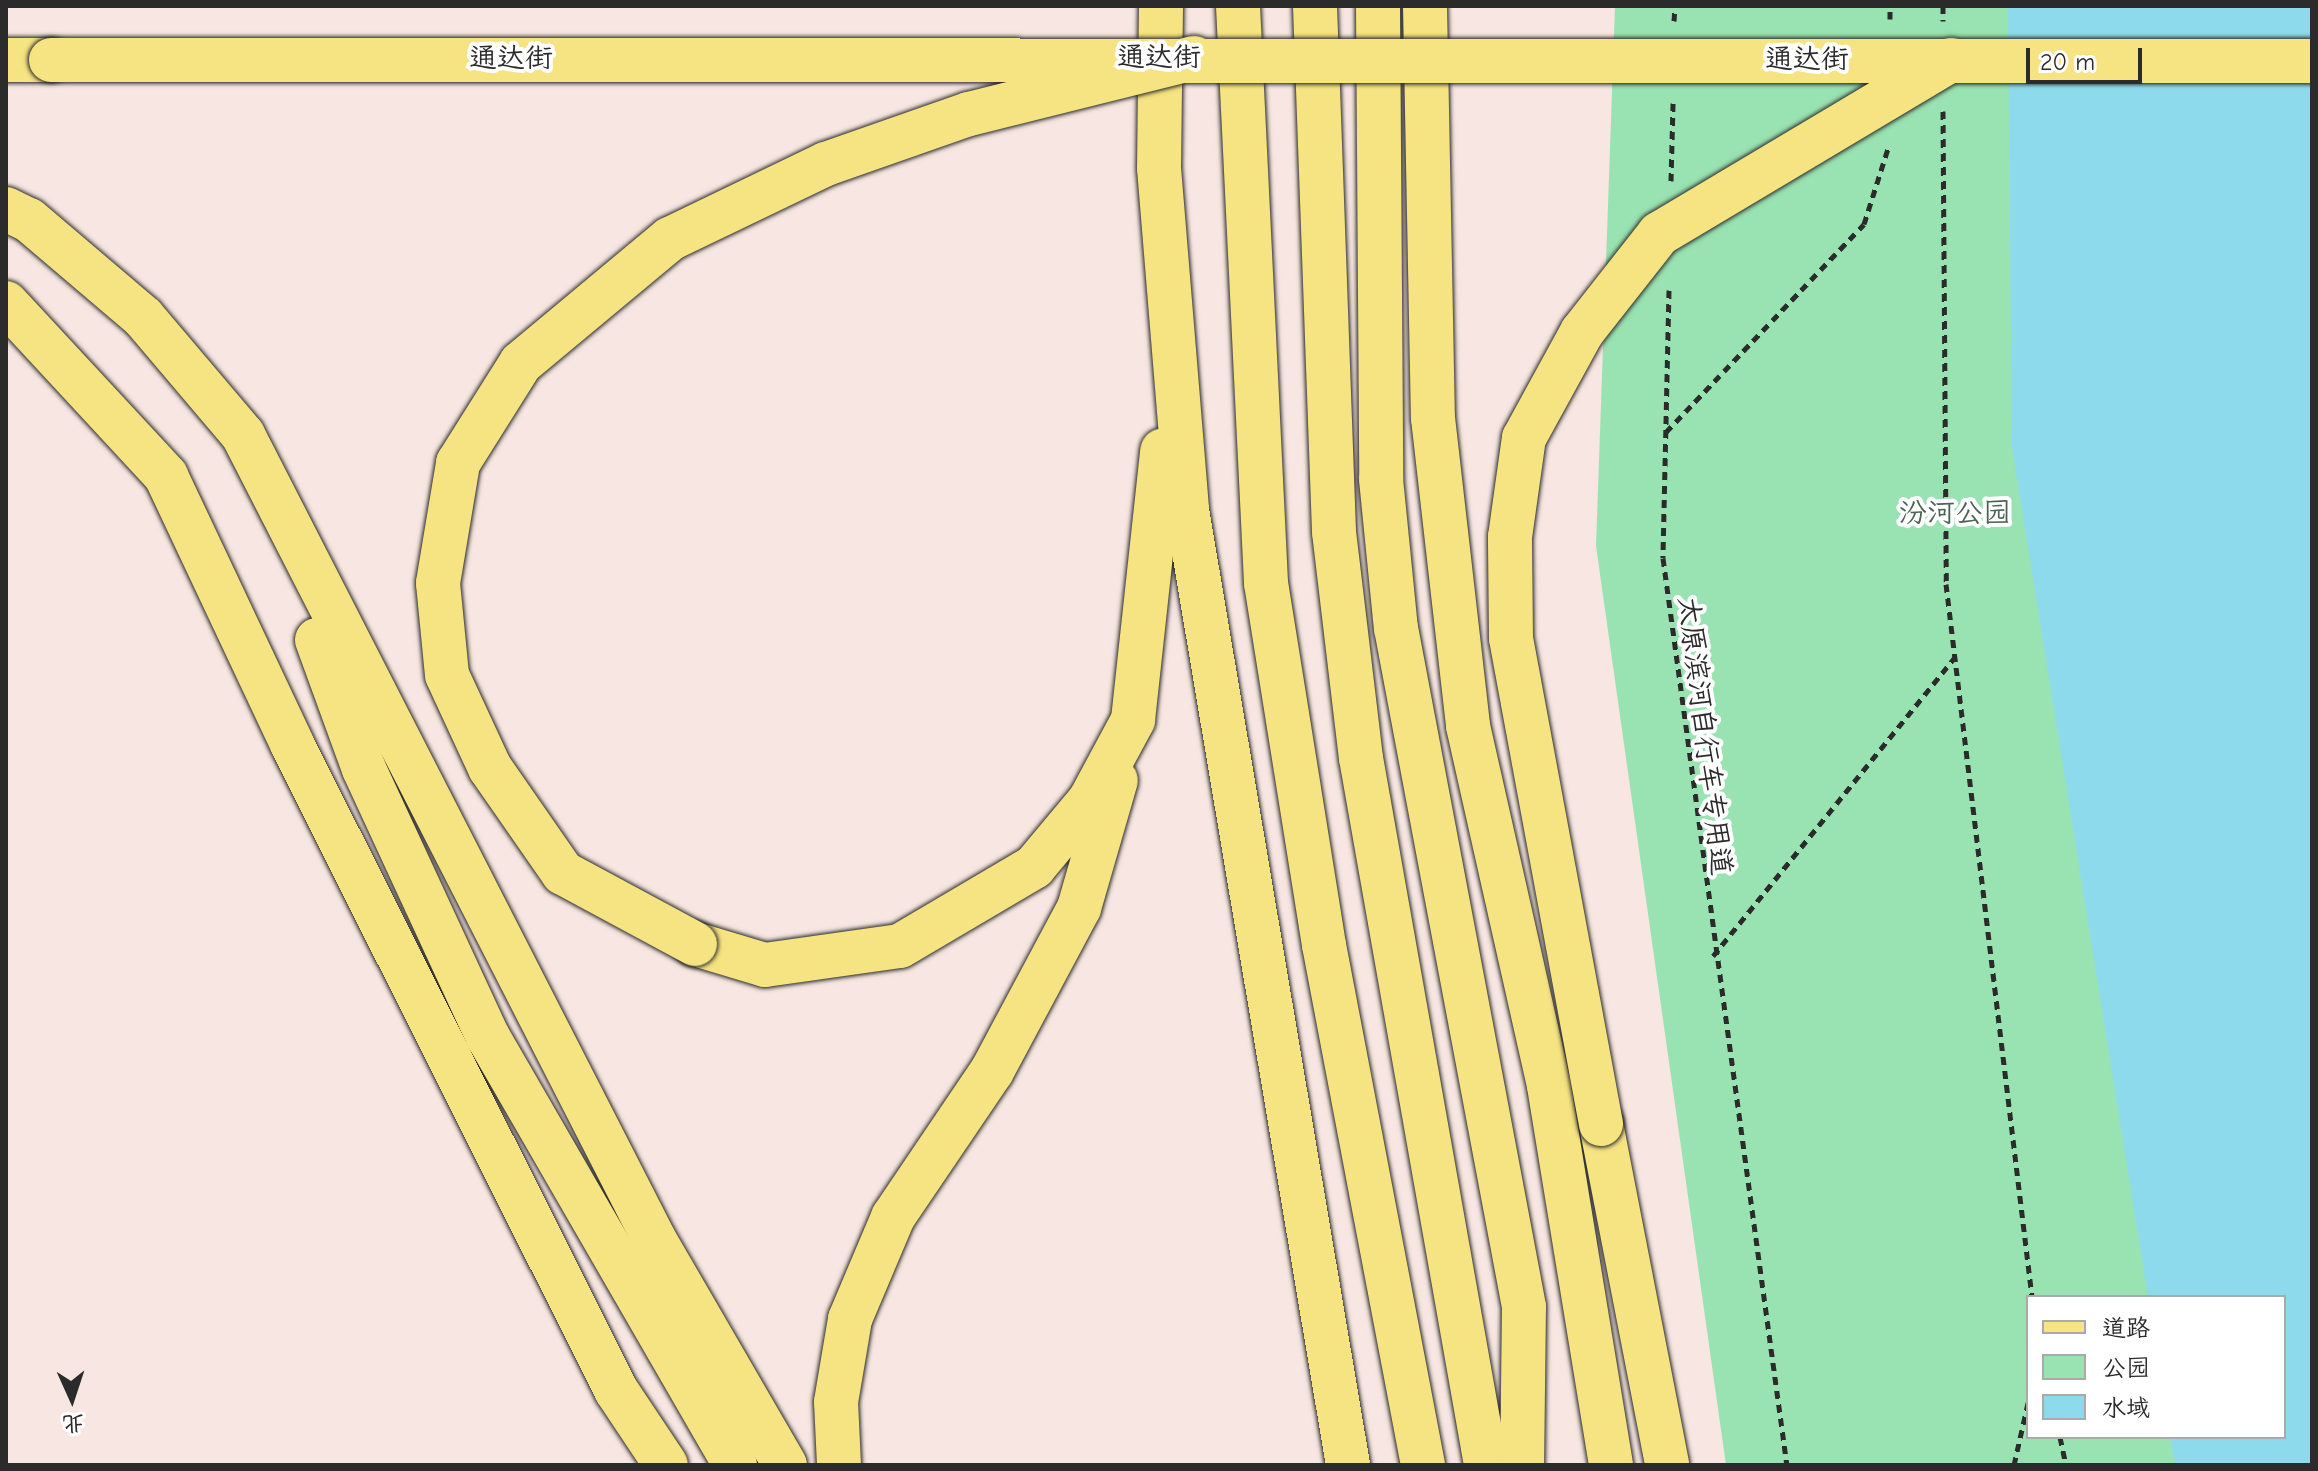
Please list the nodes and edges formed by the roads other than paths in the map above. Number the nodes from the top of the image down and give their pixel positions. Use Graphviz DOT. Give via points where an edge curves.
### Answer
graph roads {
  1 [pos="1161,6"];
  2 [pos="1238,6"];
  3 [pos="1315,6"];
  4 [pos="1378,6"];
  5 [pos="1425,6"];
  6 [pos="1194,58"];
  7 [pos="6,60"];
  8 [pos="2312,61"];
  9 [pos="1946,66"];
  10 [pos="6,209"];
  11 [pos="6,303"];
  12 [pos="1174,345"];
  13 [pos="243,435"];
  14 [pos="1133,720"];
  15 [pos="666,1465"];
  16 [pos="735,1465"];
  17 [pos="785,1465"];
  18 [pos="839,1465"];
  19 [pos="1348,1465"];
  20 [pos="1423,1465"];
  21 [pos="1486,1465"];
  22 [pos="1522,1465"];
  23 [pos="1611,1465"];
  24 [pos="1667,1465"];
  1 -- 12 [label="main road" via="1159,168"];
  2 -- 20 [label="main road" via="1266,583 1324,945"];
  3 -- 21 [label="main road" via="1334,532 1357,728"];
  4 -- 22 [label="main road" via="1381,479 1396,628 1524,1307"];
  5 -- 23 [label="main road" via="1433,418 1468,726 1549,1086"];
  6 -- 7 [label="main road, 通达街, bridge"];
  6 -- 9 [label="main road, 通达街, bridge"];
  6 -- 14 [label="main road, bridge" via="969,114 826,164 670,239 521,363 458,463 438,583 447,675 490,768 563,873 695,944 765,965 900,946 1034,867 1090,800"];
  8 -- 9 [label="main road, 通达街, bridge"];
  9 -- 24 [label="main road, bridge" via="1659,234 1582,332 1524,438 1510,537 1511,638"];
  10 -- 13 [label="main road" via="29,220 143,317"];
  11 -- 15 [label="main road" via="166,476 292,744 609,1376"];
  12 -- 14 [label="main road"];
  12 -- 19 [label="main road" via="1187,510"];
  13 -- 16 [label="main road" via="364,769 488,1037"];
  13 -- 17 [label="main road" via="625,1182"];
  14 -- 18 [label="main road" via="1079,908 992,1071 893,1217 850,1319 836,1402"];
}
